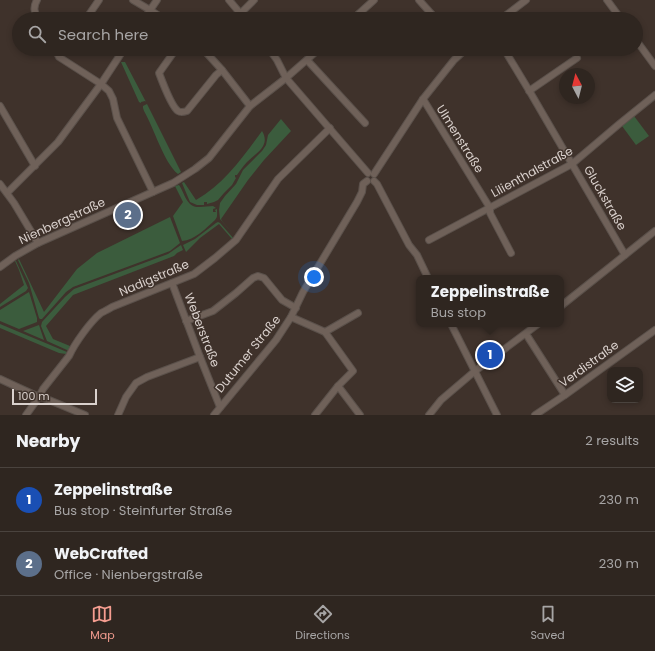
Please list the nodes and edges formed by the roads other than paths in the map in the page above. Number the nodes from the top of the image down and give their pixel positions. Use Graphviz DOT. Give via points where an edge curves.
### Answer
graph roads {
  1 [pos="37,0"];
  2 [pos="99,0"];
  3 [pos="133,0"];
  4 [pos="157,0"];
  5 [pos="229,0"];
  6 [pos="254,0"];
  7 [pos="374,0"];
  8 [pos="418,0"];
  9 [pos="526,0"];
  10 [pos="607,0"];
  11 [pos="150,10"];
  12 [pos="35,12"];
  13 [pos="91,12"];
  14 [pos="153,12"];
  15 [pos="239,12"];
  16 [pos="243,12"];
  17 [pos="361,12"];
  18 [pos="429,12"];
  19 [pos="510,12"];
  20 [pos="616,12"];
  21 [pos="643,50"];
  22 [pos="59,56"];
  23 [pos="119,56"];
  24 [pos="171,56"];
  25 [pos="209,56"];
  26 [pos="274,56"];
  27 [pos="312,56"];
  28 [pos="458,56"];
  29 [pos="508,56"];
  30 [pos="577,58"];
  31 [pos="308,60"];
  32 [pos="655,66"];
  33 [pos="222,70"];
  34 [pos="286,78"];
  35 [pos="101,84"];
  36 [pos="529,91"];
  37 [pos="655,95"];
  38 [pos="423,99"];
  39 [pos="0,106"];
  40 [pos="250,106"];
  41 [pos="365,123"];
  42 [pos="330,128"];
  43 [pos="572,164"];
  44 [pos="35,166"];
  45 [pos="371,173"];
  46 [pos="371,181"];
  47 [pos="0,184"];
  48 [pos="153,192"];
  49 [pos="7,193"];
  50 [pos="490,208"];
  51 [pos="655,231"];
  52 [pos="429,240"];
  53 [pos="38,244"];
  54 [pos="511,253"];
  55 [pos="625,255"];
  56 [pos="0,267"];
  57 [pos="427,275"];
  58 [pos="172,283"];
  59 [pos="564,304"];
  60 [pos="296,308"];
  61 [pos="358,312"];
  62 [pos="291,317"];
  63 [pos="186,320"];
  64 [pos="453,327"];
  65 [pos="534,327"];
  66 [pos="655,330"];
  67 [pos="325,332"];
  68 [pos="526,334"];
  69 [pos="200,357"];
  70 [pos="475,371"];
  71 [pos="0,379"];
  72 [pos="338,386"];
  73 [pos="565,395"];
  74 [pos="40,397"];
  75 [pos="220,407"];
  76 [pos="82,414"];
  77 [pos="26,415"];
  78 [pos="118,415"];
  79 [pos="214,415"];
  80 [pos="315,415"];
  81 [pos="360,415"];
  82 [pos="429,415"];
  83 [pos="497,415"];
  84 [pos="535,415"];
  1 -- 12 [label="street"];
  2 -- 13 [label="street"];
  3 -- 11 [label="street"];
  4 -- 11 [label="street"];
  5 -- 15 [label="street"];
  6 -- 16 [label="street"];
  7 -- 17 [label="street"];
  8 -- 18 [label="street"];
  9 -- 19 [label="street"];
  10 -- 20 [label="street"];
  11 -- 14 [label="street"];
  21 -- 32 [label="street"];
  22 -- 35 [label="street"];
  23 -- 35 [label="street"];
  24 -- 33 [label="street" via="159,73 178,111 187,111"];
  25 -- 33 [label="street"];
  26 -- 34 [label="street"];
  27 -- 31 [label="street, Nienbergstraße"];
  28 -- 38 [label="street"];
  29 -- 36 [label="street, Gluckstraße"];
  30 -- 36 [label="street"];
  31 -- 34 [label="street, Nienbergstraße"];
  31 -- 41 [label="street"];
  33 -- 40 [label="street"];
  34 -- 40 [label="street, Nienbergstraße"];
  34 -- 42 [label="street"];
  35 -- 44 [label="street" via="58,142"];
  35 -- 48 [label="street" via="114,99 117,118"];
  36 -- 43 [label="street, Gluckstraße"];
  37 -- 43 [label="street, Lilienthalstraße"];
  38 -- 45 [label="street"];
  38 -- 50 [label="street, Ulmenstraße"];
  39 -- 44 [label="street"];
  40 -- 48 [label="street, Nienbergstraße" via="209,158 173,183"];
  42 -- 45 [label="street"];
  42 -- 58 [label="street, Nadigstraße" via="278,179 236,240 194,274"];
  43 -- 50 [label="street, Lilienthalstraße"];
  43 -- 55 [label="street, Gluckstraße"];
  44 -- 49 [label="street"];
  45 -- 46 [label="street, Dutumer Straße" via="366,177"];
  46 -- 57 [label="street" via="377,184"];
  46 -- 60 [label="street, Dutumer Straße" via="363,184 358,202 303,292"];
  47 -- 49 [label="street"];
  48 -- 53 [label="street, Nienbergstraße"];
  49 -- 53 [label="street"];
  50 -- 52 [label="street, Lilienthalstraße"];
  50 -- 54 [label="street, Ulmenstraße" via="490,213"];
  51 -- 55 [label="street"];
  53 -- 56 [label="street, Nienbergstraße"];
  55 -- 59 [label="street"];
  58 -- 63 [label="street, Weberstraße"];
  58 -- 74 [label="street, Nadigstraße" via="101,313 75,344"];
  60 -- 62 [label="street, Dutumer Straße"];
  60 -- 63 [label="street" via="282,300 264,278 258,276 213,311"];
  61 -- 67 [label="street"];
  62 -- 67 [label="street"];
  62 -- 75 [label="street, Dutumer Straße" via="276,340"];
  63 -- 69 [label="street, Weberstraße"];
  64 -- 70 [label="street"];
  65 -- 68 [label="street"];
  66 -- 73 [label="street, Verdistraße"];
  67 -- 72 [label="street" via="354,371"];
  68 -- 70 [label="street"];
  68 -- 73 [label="street"];
  69 -- 75 [label="street, Weberstraße"];
  69 -- 78 [label="street" via="147,376 136,383 126,396"];
  70 -- 82 [label="street" via="441,400"];
  70 -- 83 [label="street"];
  71 -- 74 [label="street"];
  72 -- 80 [label="street"];
  72 -- 81 [label="street"];
  73 -- 84 [label="street, Verdistraße"];
  74 -- 76 [label="street"];
  74 -- 77 [label="street, Nadigstraße"];
  75 -- 79 [label="street, Dutumer Straße"];
}
